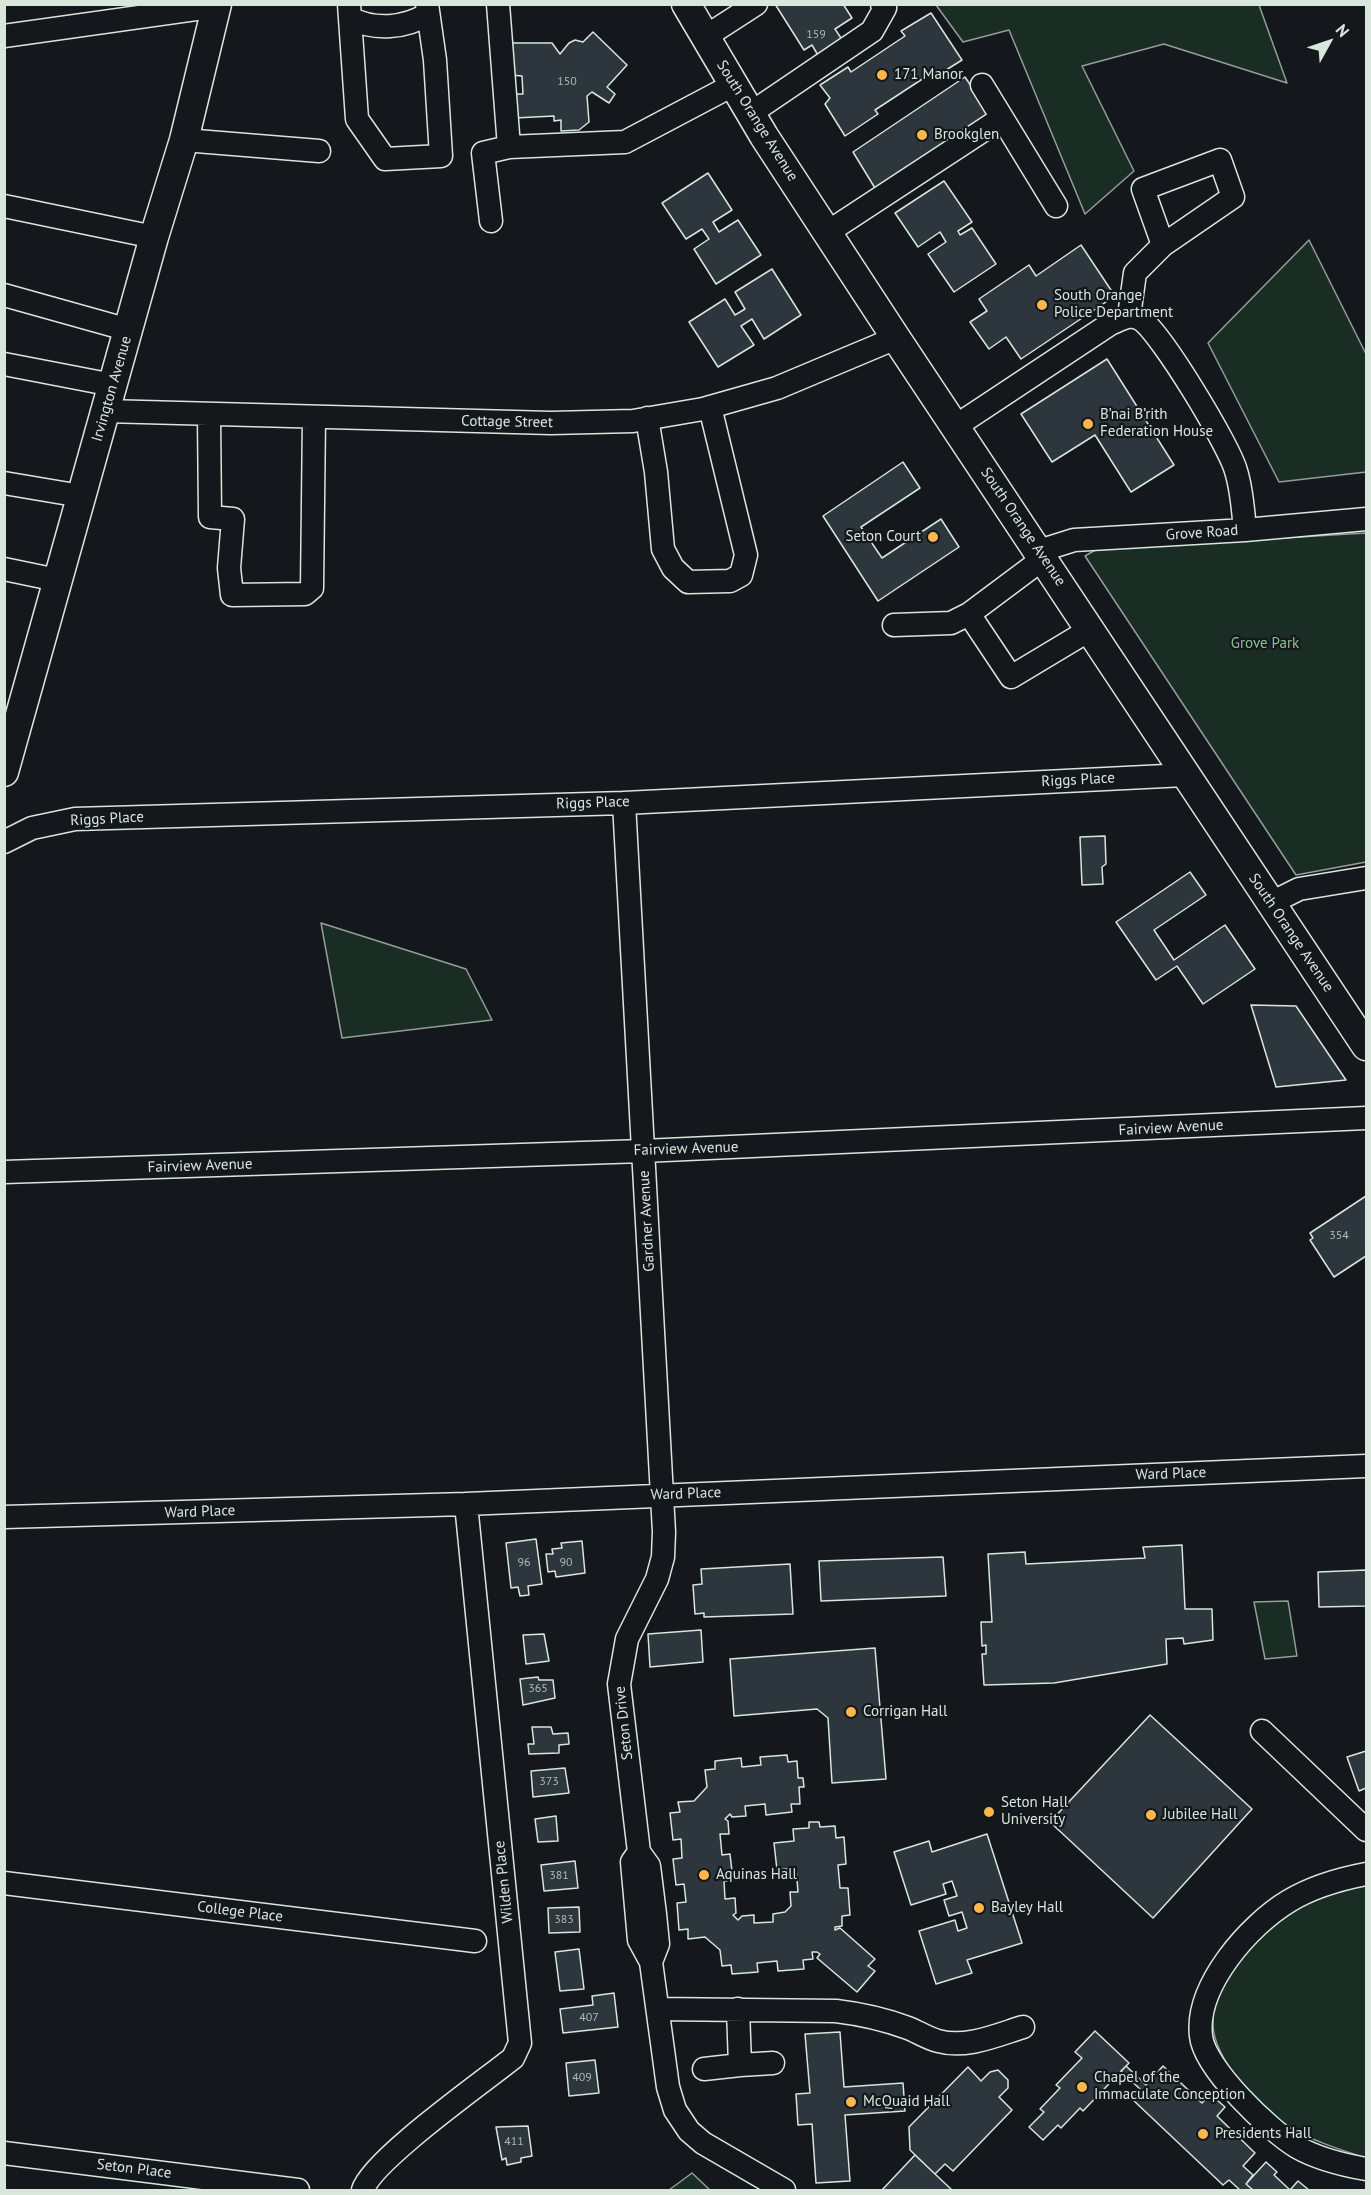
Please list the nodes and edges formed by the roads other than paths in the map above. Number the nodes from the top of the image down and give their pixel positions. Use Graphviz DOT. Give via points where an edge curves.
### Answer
graph roads {
  1 [pos="498,4"];
  2 [pos="686,4"];
  3 [pos="756,4"];
  4 [pos="882,4"];
  5 [pos="220,5"];
  6 [pos="428,9"];
  7 [pos="349,11"];
  8 [pos="4,36"];
  9 [pos="705,37"];
  10 [pos="982,84"];
  11 [pos="733,85"];
  12 [pos="750,113"];
  13 [pos="1002,118"];
  14 [pos="184,140"];
  15 [pos="509,147"];
  16 [pos="319,151"];
  17 [pos="4,206"];
  18 [pos="1056,206"];
  19 [pos="491,221"];
  20 [pos="828,232"];
  21 [pos="154,237"];
  22 [pos="1163,245"];
  23 [pos="4,296"];
  24 [pos="1129,316"];
  25 [pos="129,330"];
  26 [pos="896,338"];
  27 [pos="4,364"];
  28 [pos="109,398"];
  29 [pos="710,407"];
  30 [pos="209,414"];
  31 [pos="314,417"];
  32 [pos="647,418"];
  33 [pos="956,426"];
  34 [pos="4,483"];
  35 [pos="81,496"];
  36 [pos="1366,519"];
  37 [pos="1245,530"];
  38 [pos="1042,554"];
  39 [pos="4,569"];
  40 [pos="57,580"];
  41 [pos="969,614"];
  42 [pos="894,625"];
  43 [pos="1091,629"];
  44 [pos="4,772"];
  45 [pos="1185,775"];
  46 [pos="624,803"];
  47 [pos="4,842"];
  48 [pos="1366,878"];
  49 [pos="1271,903"];
  50 [pos="1366,1046"];
  51 [pos="1366,1118"];
  52 [pos="643,1151"];
  53 [pos="4,1172"];
  54 [pos="1366,1466"];
  55 [pos="662,1496"];
  56 [pos="466,1504"];
  57 [pos="4,1518"];
  58 [pos="1262,1731"];
  59 [pos="1366,1830"];
  60 [pos="1366,1874"];
  61 [pos="4,1883"];
  62 [pos="475,1941"];
  63 [pos="658,2009"];
  64 [pos="738,2009"];
  65 [pos="1023,2027"];
  66 [pos="773,2063"];
  67 [pos="740,2065"];
  68 [pos="704,2069"];
  69 [pos="4,2153"];
  70 [pos="1366,2169"];
  71 [pos="298,2190"];
  72 [pos="363,2190"];
  73 [pos="784,2190"];
  1 -- 15 [label="street"];
  2 -- 9 [label="main road, South Orange Avenue"];
  3 -- 9 [label="street"];
  4 -- 12 [label="street" via="885,8 872,31"];
  5 -- 8 [label="street"];
  5 -- 14 [label="main road, Irvington Avenue"];
  6 -- 7 [label="street" via="410,25 364,25"];
  6 -- 7 [label="street" via="441,156 385,159 357,119"];
  9 -- 11 [label="main road, South Orange Avenue"];
  10 -- 13 [label="street"];
  11 -- 12 [label="main road, South Orange Avenue"];
  11 -- 15 [label="street" via="625,142"];
  12 -- 20 [label="main road, South Orange Avenue"];
  13 -- 18 [label="street"];
  13 -- 20 [label="street"];
  14 -- 16 [label="street"];
  14 -- 21 [label="main road, Irvington Avenue"];
  15 -- 19 [label="street" via="483,153"];
  17 -- 21 [label="street"];
  20 -- 26 [label="main road, South Orange Avenue"];
  21 -- 25 [label="main road, Irvington Avenue"];
  22 -- 24 [label="street" via="1135,273"];
  23 -- 25 [label="street"];
  24 -- 33 [label="street" via="1110,324"];
  24 -- 37 [label="street" via="1141,319 1166,348 1222,441 1236,469"];
  25 -- 28 [label="main road, Irvington Avenue"];
  26 -- 29 [label="street, Cottage Street" via="777,388"];
  26 -- 33 [label="main road, South Orange Avenue"];
  27 -- 28 [label="street, Cottage Street"];
  28 -- 30 [label="street, Cottage Street"];
  28 -- 35 [label="main road, Irvington Avenue"];
  29 -- 32 [label="street, Cottage Street"];
  29 -- 32 [label="street" via="746,555 741,575 730,581 688,582 673,568 663,549 657,472"];
  30 -- 31 [label="street, Cottage Street"];
  30 -- 31 [label="street" via="210,517 233,519 229,568 232,595 305,594 312,588"];
  31 -- 32 [label="street, Cottage Street" via="552,423"];
  33 -- 38 [label="main road, South Orange Avenue"];
  34 -- 35 [label="street"];
  35 -- 40 [label="main road, Irvington Avenue"];
  36 -- 37 [label="street, Grove Road"];
  37 -- 38 [label="street, Grove Road" via="1074,540"];
  38 -- 41 [label="street, Grove Road"];
  38 -- 43 [label="main road, South Orange Avenue"];
  39 -- 40 [label="street"];
  40 -- 44 [label="main road, Irvington Avenue"];
  41 -- 42 [label="street, Grove Road" via="951,623"];
  41 -- 43 [label="street" via="1011,678"];
  43 -- 45 [label="main road, South Orange Avenue"];
  45 -- 46 [label="street, Riggs Place"];
  45 -- 49 [label="main road, South Orange Avenue"];
  46 -- 47 [label="street, Riggs Place" via="75,819 32,828"];
  46 -- 52 [label="street, Gardner Avenue"];
  48 -- 49 [label="street" via="1299,889"];
  49 -- 50 [label="main road, South Orange Avenue"];
  51 -- 52 [label="street, Fairview Avenue"];
  52 -- 53 [label="street, Fairview Avenue"];
  52 -- 55 [label="street, Gardner Avenue"];
  54 -- 55 [label="street, Ward Place"];
  55 -- 56 [label="street, Ward Place"];
  55 -- 63 [label="street, Seton Drive" via="663,1557 657,1580 627,1639 619,1684 639,1851 632,1862 639,1940 651,1962"];
  56 -- 57 [label="street, Ward Place"];
  56 -- 72 [label="street, Wilden Place" via="520,2043 513,2058 387,2158"];
  58 -- 59 [label="street"];
  60 -- 70 [label="street" via="1345,1878 1289,1901 1253,1931 1216,1976 1205,1999 1200,2030 1205,2053 1217,2071 1279,2135 1321,2157"];
  61 -- 62 [label="street, College Place"];
  63 -- 64 [label="street"];
  63 -- 73 [label="street, Seton Drive" via="668,2087 681,2120 703,2143"];
  64 -- 65 [label="street" via="863,2014 938,2041 977,2041"];
  64 -- 67 [label="street"];
  66 -- 67 [label="street"];
  67 -- 68 [label="street"];
  69 -- 71 [label="street, Seton Place"];
}
